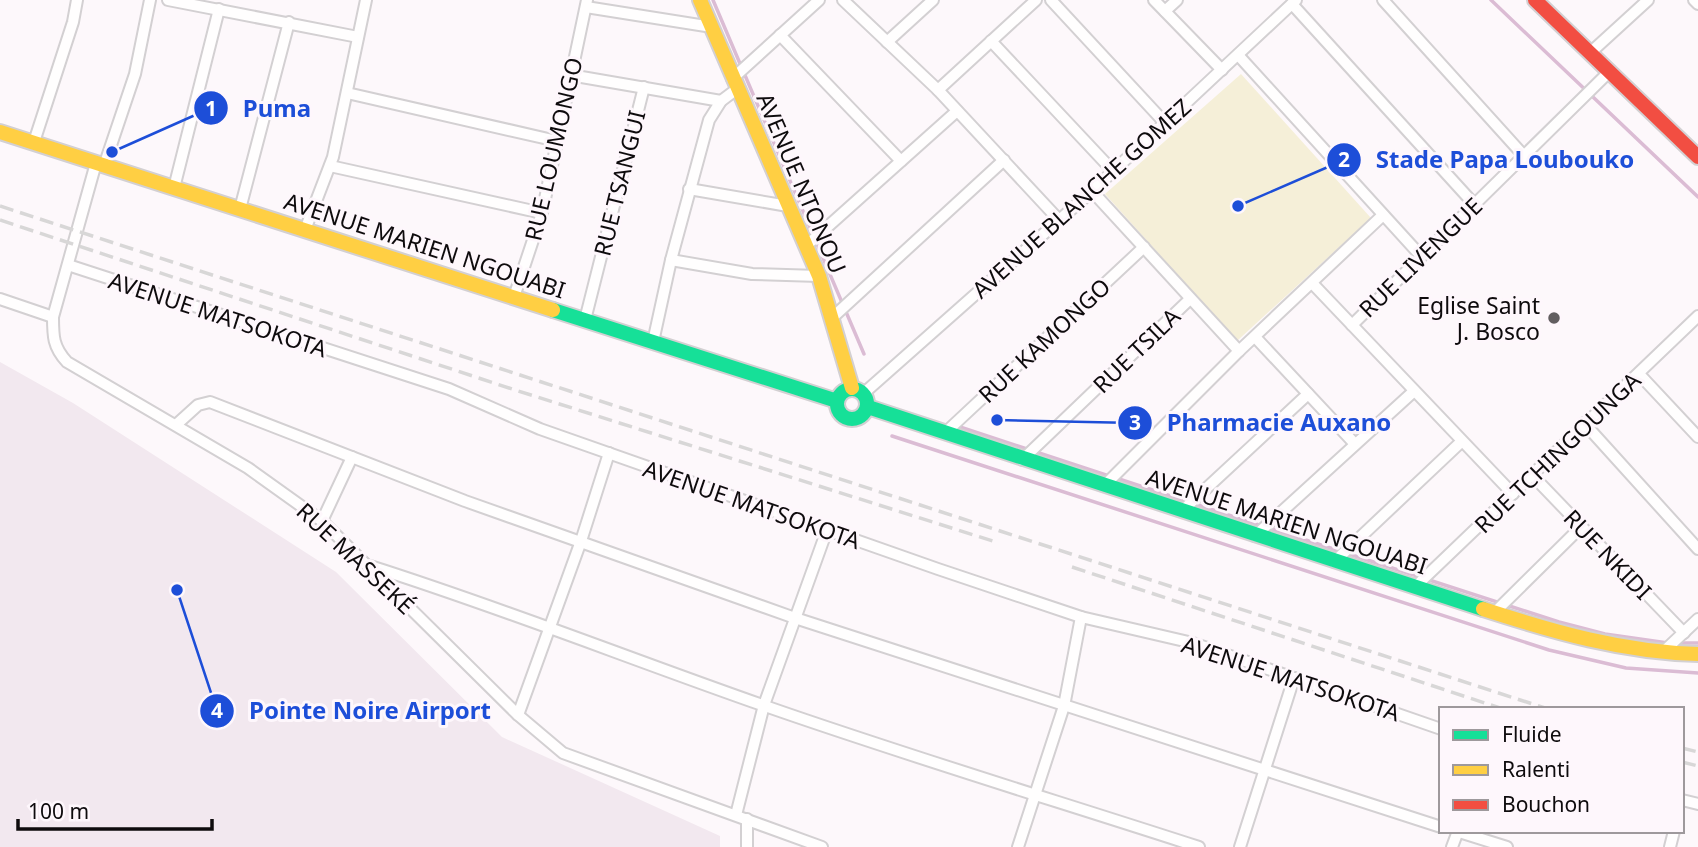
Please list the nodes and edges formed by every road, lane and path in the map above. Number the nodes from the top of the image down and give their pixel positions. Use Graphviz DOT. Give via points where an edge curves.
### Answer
graph roads {
  1 [pos="78,0"];
  2 [pos="150,0"];
  3 [pos="167,0"];
  4 [pos="366,0"];
  5 [pos="700,0"];
  6 [pos="819,0"];
  7 [pos="843,0"];
  8 [pos="933,0"];
  9 [pos="1036,0"];
  10 [pos="1051,0"];
  11 [pos="1154,0"];
  12 [pos="1177,0"];
  13 [pos="1383,0"];
  14 [pos="1535,0"];
  15 [pos="1648,0"];
  16 [pos="1694,0"];
  17 [pos="1294,2"];
  18 [pos="587,4"];
  19 [pos="1698,4"];
  20 [pos="219,9"];
  21 [pos="1165,11"];
  22 [pos="289,22"];
  23 [pos="712,27"];
  24 [pos="780,35"];
  25 [pos="358,37"];
  26 [pos="991,41"];
  27 [pos="887,42"];
  28 [pos="1590,53"];
  29 [pos="1238,55"];
  30 [pos="1222,70"];
  31 [pos="1609,72"];
  32 [pos="570,75"];
  33 [pos="735,84"];
  34 [pos="644,87"];
  35 [pos="938,90"];
  36 [pos="347,93"];
  37 [pos="721,101"];
  38 [pos="957,111"];
  39 [pos="1165,123"];
  40 [pos="0,131"];
  41 [pos="557,141"];
  42 [pos="34,142"];
  43 [pos="1525,157"];
  44 [pos="1698,157"];
  45 [pos="1004,160"];
  46 [pos="901,161"];
  47 [pos="100,164"];
  48 [pos="330,166"];
  49 [pos="1113,171"];
  50 [pos="174,188"];
  51 [pos="690,189"];
  52 [pos="1092,191"];
  53 [pos="1474,204"];
  54 [pos="788,205"];
  55 [pos="240,209"];
  56 [pos="542,213"];
  57 [pos="1384,215"];
  58 [pos="1059,220"];
  59 [pos="305,230"];
  60 [pos="806,246"];
  61 [pos="1144,247"];
  62 [pos="1421,256"];
  63 [pos="671,260"];
  64 [pos="68,265"];
  65 [pos="819,276"];
  66 [pos="1312,283"];
  67 [pos="514,297"];
  68 [pos="0,299"];
  69 [pos="1190,299"];
  70 [pos="1698,316"];
  71 [pos="53,317"];
  72 [pos="833,317"];
  73 [pos="584,320"];
  74 [pos="1352,325"];
  75 [pos="1255,337"];
  76 [pos="653,342"];
  77 [pos="1239,351"];
  78 [pos="1639,374"];
  79 [pos="1413,392"];
  80 [pos="1308,394"];
  81 [pos="861,396"];
  82 [pos="837,401"];
  83 [pos="1584,423"];
  84 [pos="177,424"];
  85 [pos="1696,429"];
  86 [pos="945,433"];
  87 [pos="1461,442"];
  88 [pos="1355,444"];
  89 [pos="609,453"];
  90 [pos="352,457"];
  91 [pos="1022,460"];
  92 [pos="1532,475"];
  93 [pos="1105,485"];
  94 [pos="1513,494"];
  95 [pos="1182,511"];
  96 [pos="322,521"];
  97 [pos="1581,527"];
  98 [pos="827,530"];
  99 [pos="1255,536"];
  100 [pos="581,541"];
  101 [pos="1698,549"];
  102 [pos="1335,562"];
  103 [pos="365,564"];
  104 [pos="1415,587"];
  105 [pos="1495,612"];
  106 [pos="1081,617"];
  107 [pos="796,618"];
  108 [pos="1698,619"];
  109 [pos="550,631"];
  110 [pos="1684,633"];
  111 [pos="1661,653"];
  112 [pos="1698,654"];
  113 [pos="1294,678"];
  114 [pos="764,705"];
  115 [pos="1064,706"];
  116 [pos="518,715"];
  117 [pos="1439,728"];
  118 [pos="1264,770"];
  119 [pos="1035,794"];
  120 [pos="742,817"];
  121 [pos="1439,826"];
  122 [pos="1464,833"];
  123 [pos="747,847"];
  124 [pos="822,847"];
  125 [pos="1018,847"];
  126 [pos="1199,847"];
  127 [pos="1240,847"];
  128 [pos="1507,847"];
  1 -- 42 [label="street"];
  2 -- 47 [label="street, RUE MASSEKÉ" via="135,75"];
  3 -- 20 [label="street"];
  4 -- 25 [label="street"];
  5 -- 23 [label="street, AVENUE NTONOU"];
  6 -- 24 [label="street"];
  7 -- 27 [label="street"];
  8 -- 27 [label="street"];
  9 -- 26 [label="street"];
  10 -- 39 [label="street"];
  11 -- 21 [label="street"];
  12 -- 21 [label="street"];
  13 -- 43 [label="street"];
  14 -- 28 [label="street"];
  15 -- 28 [label="street"];
  16 -- 19 [label="street"];
  17 -- 29 [label="street, AVENUE BLANCHE GOMEZ"];
  17 -- 53 [label="street"];
  18 -- 23 [label="street"];
  18 -- 32 [label="street, RUE LOUMONGO"];
  20 -- 22 [label="street"];
  20 -- 50 [label="street"];
  21 -- 30 [label="street"];
  22 -- 25 [label="street"];
  22 -- 55 [label="street"];
  23 -- 33 [label="street, AVENUE NTONOU"];
  24 -- 33 [label="street"];
  24 -- 46 [label="street"];
  25 -- 36 [label="street"];
  26 -- 35 [label="street"];
  26 -- 49 [label="street"];
  27 -- 35 [label="street"];
  28 -- 31 [label="street"];
  29 -- 30 [label="street, AVENUE BLANCHE GOMEZ"];
  29 -- 57 [label="street"];
  30 -- 39 [label="street, AVENUE BLANCHE GOMEZ"];
  31 -- 43 [label="street, RUE LIVENGUE"];
  31 -- 44 [label="street"];
  32 -- 34 [label="street"];
  32 -- 41 [label="street, RUE LOUMONGO"];
  33 -- 37 [label="street"];
  33 -- 54 [label="street, AVENUE NTONOU"];
  34 -- 37 [label="street"];
  34 -- 73 [label="street, RUE TSANGUI"];
  35 -- 38 [label="street"];
  36 -- 41 [label="street"];
  36 -- 48 [label="street"];
  37 -- 51 [label="street" via="709,120"];
  38 -- 45 [label="street"];
  38 -- 46 [label="street"];
  39 -- 49 [label="street, AVENUE BLANCHE GOMEZ"];
  40 -- 42 [label="street, AVENUE MARIEN NGOUABI"];
  41 -- 56 [label="street, RUE LOUMONGO"];
  42 -- 47 [label="street, AVENUE MARIEN NGOUABI"];
  43 -- 53 [label="street, RUE LIVENGUE"];
  45 -- 58 [label="street"];
  45 -- 72 [label="street"];
  46 -- 60 [label="street"];
  47 -- 50 [label="street, AVENUE MARIEN NGOUABI"];
  47 -- 64 [label="street, RUE MASSEKÉ"];
  48 -- 56 [label="street"];
  48 -- 59 [label="street"];
  49 -- 52 [label="street, AVENUE BLANCHE GOMEZ"];
  50 -- 55 [label="street, AVENUE MARIEN NGOUABI"];
  51 -- 54 [label="street"];
  51 -- 63 [label="street"];
  52 -- 58 [label="street, AVENUE BLANCHE GOMEZ"];
  52 -- 61 [label="street"];
  53 -- 62 [label="street, RUE LIVENGUE"];
  54 -- 60 [label="street, AVENUE NTONOU"];
  55 -- 59 [label="street, AVENUE MARIEN NGOUABI"];
  56 -- 67 [label="street, RUE LOUMONGO"];
  57 -- 62 [label="street"];
  57 -- 66 [label="street"];
  58 -- 81 [label="street, AVENUE BLANCHE GOMEZ"];
  59 -- 67 [label="street, AVENUE MARIEN NGOUABI"];
  60 -- 65 [label="street, AVENUE NTONOU"];
  61 -- 69 [label="street"];
  61 -- 86 [label="street, RUE KAMONGO"];
  62 -- 74 [label="street, RUE LIVENGUE"];
  63 -- 65 [label="street" via="752,274"];
  63 -- 76 [label="street"];
  64 -- 71 [label="street, RUE MASSEKÉ"];
  64 -- 89 [label="street, AVENUE MATSOKOTA" via="449,389"];
  65 -- 72 [label="street, AVENUE NTONOU"];
  66 -- 74 [label="street"];
  66 -- 75 [label="street"];
  67 -- 73 [label="street, AVENUE MARIEN NGOUABI"];
  68 -- 71 [label="street"];
  69 -- 77 [label="street"];
  69 -- 91 [label="street, RUE TSILA"];
  70 -- 78 [label="street, RUE TCHINGOUNGA"];
  71 -- 84 [label="street, RUE MASSEKÉ" via="52,340 67,362"];
  72 -- 81 [label="street, AVENUE NTONOU"];
  73 -- 76 [label="street, AVENUE MARIEN NGOUABI"];
  74 -- 79 [label="street"];
  75 -- 77 [label="street"];
  75 -- 80 [label="street"];
  76 -- 82 [label="street, AVENUE MARIEN NGOUABI"];
  77 -- 93 [label="street"];
  78 -- 83 [label="street, RUE TCHINGOUNGA"];
  78 -- 85 [label="street"];
  79 -- 87 [label="street"];
  79 -- 88 [label="street"];
  80 -- 88 [label="street"];
  80 -- 95 [label="street"];
  81 -- 82 [label="street" via="840,394"];
  81 -- 82 [label="street, AVENUE MARIEN NGOUABI" via="864,415 849,419 837,409"];
  81 -- 86 [label="street, AVENUE MARIEN NGOUABI"];
  83 -- 92 [label="street, RUE TCHINGOUNGA"];
  83 -- 101 [label="street"];
  84 -- 90 [label="street" via="198,405 211,402"];
  84 -- 96 [label="street, RUE MASSEKÉ"];
  86 -- 91 [label="street, AVENUE MARIEN NGOUABI"];
  87 -- 94 [label="street"];
  87 -- 102 [label="street"];
  88 -- 99 [label="street"];
  89 -- 98 [label="street, AVENUE MATSOKOTA"];
  89 -- 100 [label="street"];
  90 -- 96 [label="street"];
  90 -- 100 [label="street"];
  91 -- 93 [label="street, AVENUE MARIEN NGOUABI"];
  92 -- 94 [label="street, RUE TCHINGOUNGA"];
  92 -- 97 [label="street, RUE NKIDI"];
  93 -- 95 [label="street, AVENUE MARIEN NGOUABI"];
  94 -- 104 [label="street, RUE TCHINGOUNGA"];
  95 -- 99 [label="street, AVENUE MARIEN NGOUABI"];
  96 -- 103 [label="street, RUE MASSEKÉ"];
  97 -- 105 [label="street"];
  97 -- 110 [label="street, RUE NKIDI"];
  98 -- 106 [label="street, AVENUE MATSOKOTA"];
  98 -- 107 [label="street"];
  99 -- 102 [label="street, AVENUE MARIEN NGOUABI"];
  100 -- 107 [label="street"];
  100 -- 109 [label="street"];
  102 -- 104 [label="street, AVENUE MARIEN NGOUABI"];
  103 -- 109 [label="street"];
  103 -- 116 [label="street, RUE MASSEKÉ"];
  104 -- 105 [label="street, AVENUE MARIEN NGOUABI"];
  105 -- 111 [label="street, AVENUE MARIEN NGOUABI" via="1594,643"];
  106 -- 113 [label="street, AVENUE MATSOKOTA" via="1193,643"];
  106 -- 115 [label="street"];
  107 -- 114 [label="street"];
  107 -- 115 [label="street"];
  108 -- 110 [label="street"];
  109 -- 114 [label="street"];
  109 -- 116 [label="street"];
  110 -- 111 [label="street"];
  111 -- 112 [label="street, AVENUE MARIEN NGOUABI"];
  113 -- 117 [label="street, AVENUE MATSOKOTA"];
  113 -- 118 [label="street"];
  114 -- 119 [label="street"];
  114 -- 120 [label="street"];
  115 -- 118 [label="street"];
  115 -- 119 [label="street"];
  116 -- 120 [label="street, RUE MASSEKÉ" via="563,753"];
  118 -- 121 [label="street"];
  118 -- 127 [label="street"];
  119 -- 125 [label="street"];
  119 -- 126 [label="street"];
  120 -- 123 [label="street"];
  120 -- 124 [label="street, RUE MASSEKÉ"];
  122 -- 128 [label="street"];
}
